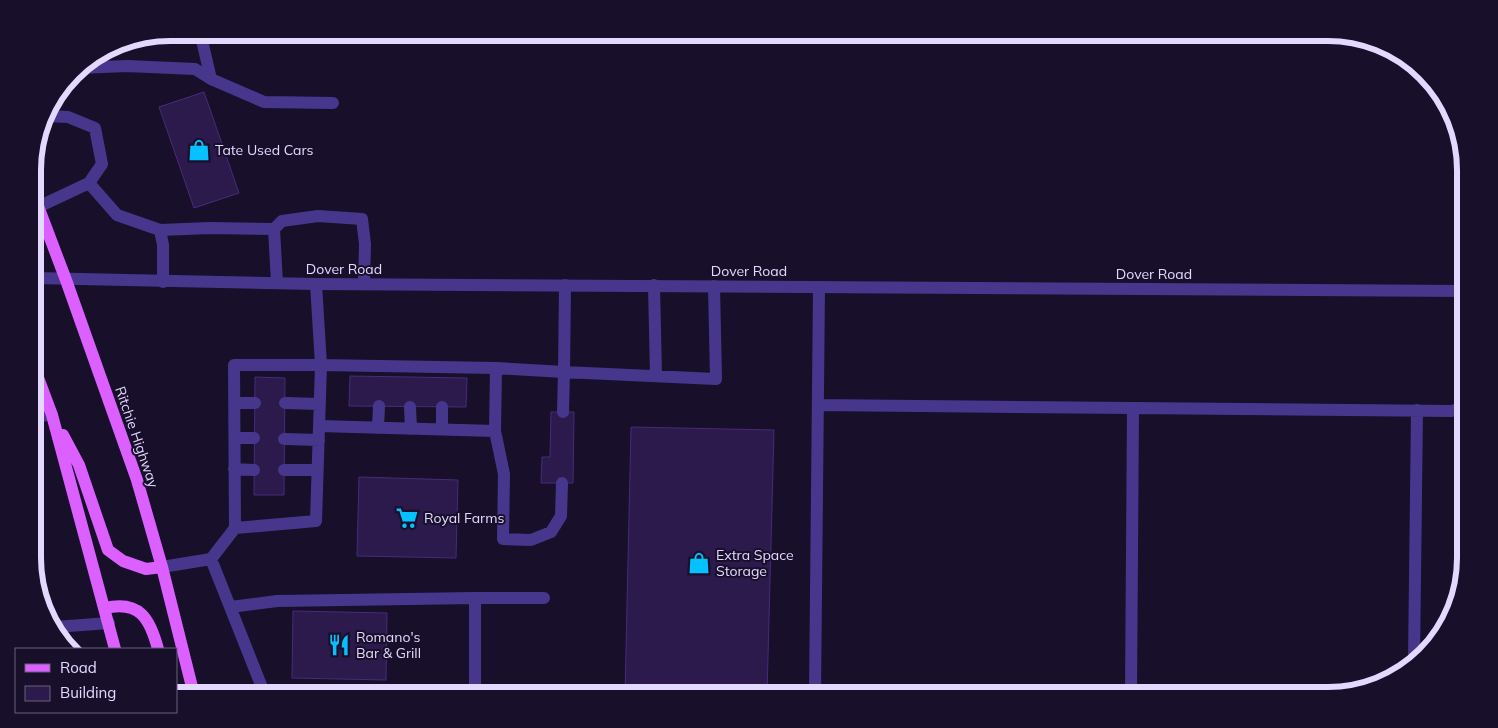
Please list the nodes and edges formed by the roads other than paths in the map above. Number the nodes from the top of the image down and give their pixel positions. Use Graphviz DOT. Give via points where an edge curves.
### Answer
graph roads {
  1 [pos="202,42"];
  2 [pos="93,67"];
  3 [pos="211,79"];
  4 [pos="332,103"];
  5 [pos="53,116"];
  6 [pos="90,183"];
  7 [pos="42,205"];
  8 [pos="42,217"];
  9 [pos="274,229"];
  10 [pos="160,230"];
  11 [pos="42,279"];
  12 [pos="66,280"];
  13 [pos="163,282"];
  14 [pos="277,283"];
  15 [pos="316,284"];
  16 [pos="364,284"];
  17 [pos="565,285"];
  18 [pos="654,285"];
  19 [pos="714,286"];
  20 [pos="819,287"];
  21 [pos="1457,291"];
  22 [pos="321,365"];
  23 [pos="496,368"];
  24 [pos="564,372"];
  25 [pos="656,376"];
  26 [pos="41,387"];
  27 [pos="235,403"];
  28 [pos="285,403"];
  29 [pos="255,404"];
  30 [pos="320,404"];
  31 [pos="818,405"];
  32 [pos="379,406"];
  33 [pos="410,406"];
  34 [pos="442,407"];
  35 [pos="1133,408"];
  36 [pos="1457,408"];
  37 [pos="1417,410"];
  38 [pos="562,412"];
  39 [pos="52,415"];
  40 [pos="41,416"];
  41 [pos="319,426"];
  42 [pos="378,428"];
  43 [pos="411,429"];
  44 [pos="442,429"];
  45 [pos="495,430"];
  46 [pos="235,438"];
  47 [pos="254,438"];
  48 [pos="284,439"];
  49 [pos="319,440"];
  50 [pos="234,469"];
  51 [pos="254,470"];
  52 [pos="284,470"];
  53 [pos="318,470"];
  54 [pos="562,483"];
  55 [pos="235,528"];
  56 [pos="211,559"];
  57 [pos="162,567"];
  58 [pos="475,598"];
  59 [pos="544,598"];
  60 [pos="230,607"];
  61 [pos="105,608"];
  62 [pos="109,623"];
  63 [pos="62,626"];
  64 [pos="115,648"];
  65 [pos="158,648"];
  66 [pos="1414,654"];
  67 [pos="816,686"];
  68 [pos="1131,686"];
  69 [pos="192,687"];
  70 [pos="261,687"];
  71 [pos="474,687"];
  1 -- 3 [label="street"];
  2 -- 3 [label="street" via="195,69"];
  3 -- 4 [label="street" via="264,102"];
  5 -- 6 [label="street" via="68,117 94,128 102,164"];
  6 -- 7 [label="street"];
  6 -- 10 [label="street" via="117,215"];
  8 -- 12 [label="main road, Ritchie Highway"];
  9 -- 10 [label="street"];
  9 -- 14 [label="street"];
  9 -- 16 [label="street" via="282,221 318,216 362,219"];
  10 -- 13 [label="street"];
  11 -- 12 [label="street, Dover Road"];
  12 -- 13 [label="street, Dover Road"];
  12 -- 57 [label="main road, Ritchie Highway" via="137,480"];
  13 -- 14 [label="street, Dover Road"];
  14 -- 15 [label="street, Dover Road"];
  15 -- 16 [label="street, Dover Road"];
  15 -- 22 [label="street"];
  16 -- 17 [label="street, Dover Road"];
  17 -- 18 [label="street, Dover Road"];
  17 -- 24 [label="street"];
  18 -- 19 [label="street, Dover Road"];
  18 -- 25 [label="street"];
  19 -- 20 [label="street, Dover Road"];
  19 -- 25 [label="street" via="716,379"];
  20 -- 21 [label="street, Dover Road"];
  20 -- 31 [label="street"];
  22 -- 23 [label="street" via="410,372"];
  22 -- 27 [label="street" via="234,365"];
  22 -- 30 [label="street"];
  23 -- 24 [label="street"];
  23 -- 45 [label="street"];
  24 -- 25 [label="street"];
  24 -- 38 [label="street"];
  26 -- 39 [label="main road"];
  27 -- 29 [label="street"];
  27 -- 46 [label="street"];
  28 -- 30 [label="street"];
  30 -- 41 [label="street"];
  31 -- 35 [label="street"];
  31 -- 67 [label="street"];
  32 -- 42 [label="street"];
  33 -- 43 [label="street"];
  34 -- 44 [label="street"];
  35 -- 37 [label="street"];
  35 -- 68 [label="street"];
  36 -- 37 [label="street"];
  37 -- 66 [label="street"];
  39 -- 40 [label="street"];
  39 -- 57 [label="main road" via="79,465 108,550 123,561 146,569"];
  39 -- 61 [label="main road"];
  41 -- 42 [label="street"];
  41 -- 49 [label="street"];
  42 -- 43 [label="street"];
  43 -- 44 [label="street"];
  44 -- 45 [label="street"];
  45 -- 54 [label="street" via="504,474 503,539 531,540 551,532 561,516"];
  46 -- 47 [label="street"];
  46 -- 50 [label="street"];
  48 -- 49 [label="street"];
  49 -- 53 [label="street"];
  50 -- 51 [label="street"];
  50 -- 55 [label="street"];
  52 -- 53 [label="street"];
  53 -- 55 [label="street" via="316,521"];
  55 -- 56 [label="street"];
  56 -- 57 [label="street"];
  56 -- 60 [label="street"];
  57 -- 69 [label="main road, Ritchie Highway"];
  58 -- 59 [label="street"];
  58 -- 60 [label="street" via="277,601"];
  58 -- 71 [label="street"];
  60 -- 70 [label="street"];
  61 -- 62 [label="main road"];
  61 -- 65 [label="main road" via="129,607 144,615 153,630"];
  62 -- 63 [label="street"];
  62 -- 64 [label="main road"];
}
